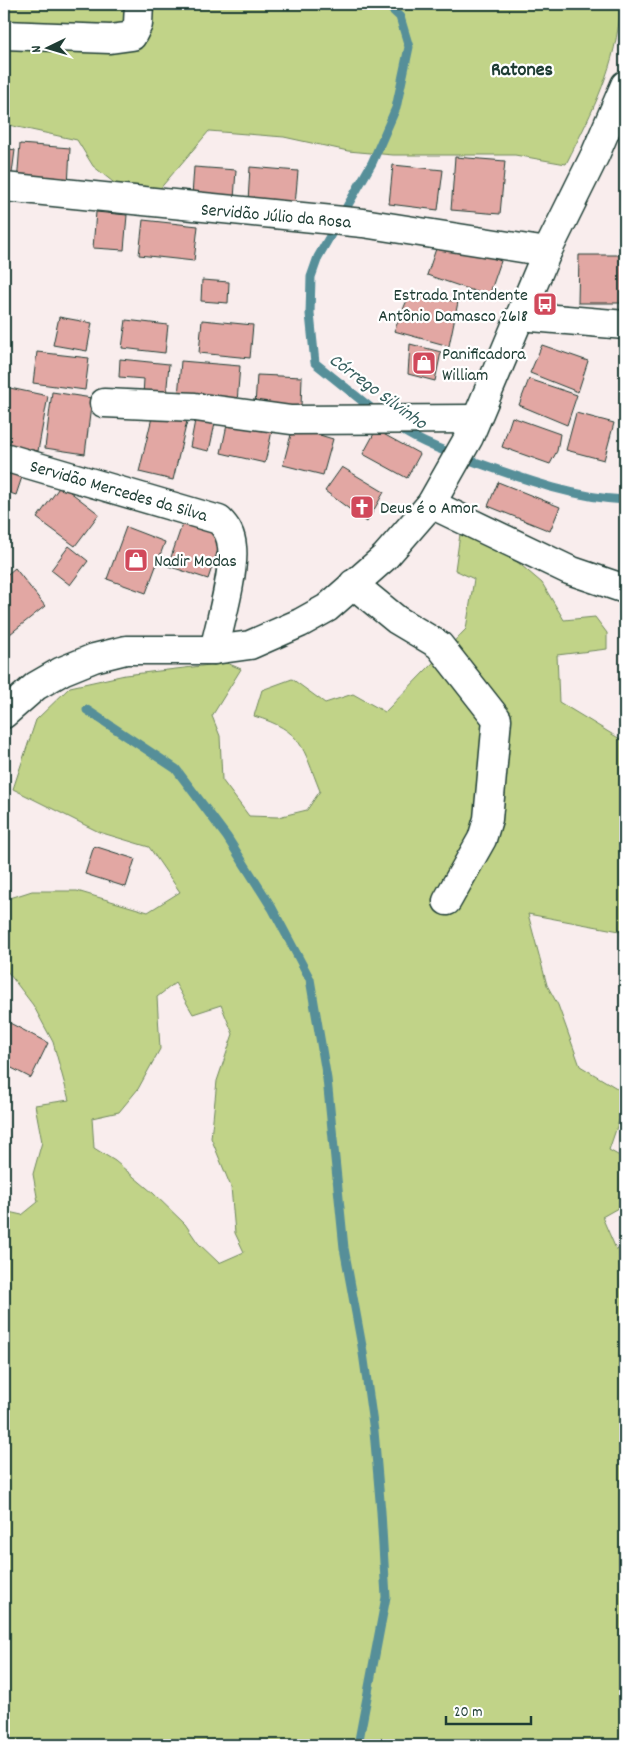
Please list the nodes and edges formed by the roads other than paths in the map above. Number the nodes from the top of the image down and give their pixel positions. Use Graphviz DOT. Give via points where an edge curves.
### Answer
graph roads {
  1 [pos="139,4"];
  2 [pos="4,35"];
  3 [pos="625,85"];
  4 [pos="4,187"];
  5 [pos="547,252"];
  6 [pos="520,316"];
  7 [pos="625,325"];
  8 [pos="104,403"];
  9 [pos="472,428"];
  10 [pos="4,457"];
  11 [pos="431,504"];
  12 [pos="353,584"];
  13 [pos="625,589"];
  14 [pos="214,650"];
  15 [pos="4,714"];
  16 [pos="448,902"];
  1 -- 2 [label="street" via="138,24 132,36"];
  3 -- 5 [label="street" via="596,155"];
  4 -- 5 [label="street, Servidão Júlio da Rosa" via="363,223"];
  5 -- 6 [label="street"];
  6 -- 7 [label="street"];
  6 -- 9 [label="street"];
  8 -- 9 [label="street" via="195,407 291,420 427,420"];
  9 -- 11 [label="street"];
  10 -- 14 [label="street, Servidão Mercedes da Silva" via="219,520 228,529 232,547"];
  11 -- 12 [label="street" via="385,557"];
  11 -- 13 [label="street" via="569,570"];
  12 -- 14 [label="street" via="327,608 300,623 250,645"];
  12 -- 16 [label="street" via="397,620 439,645 497,719 488,819 482,839"];
  14 -- 15 [label="street" via="126,650 94,658 36,686"];
}
